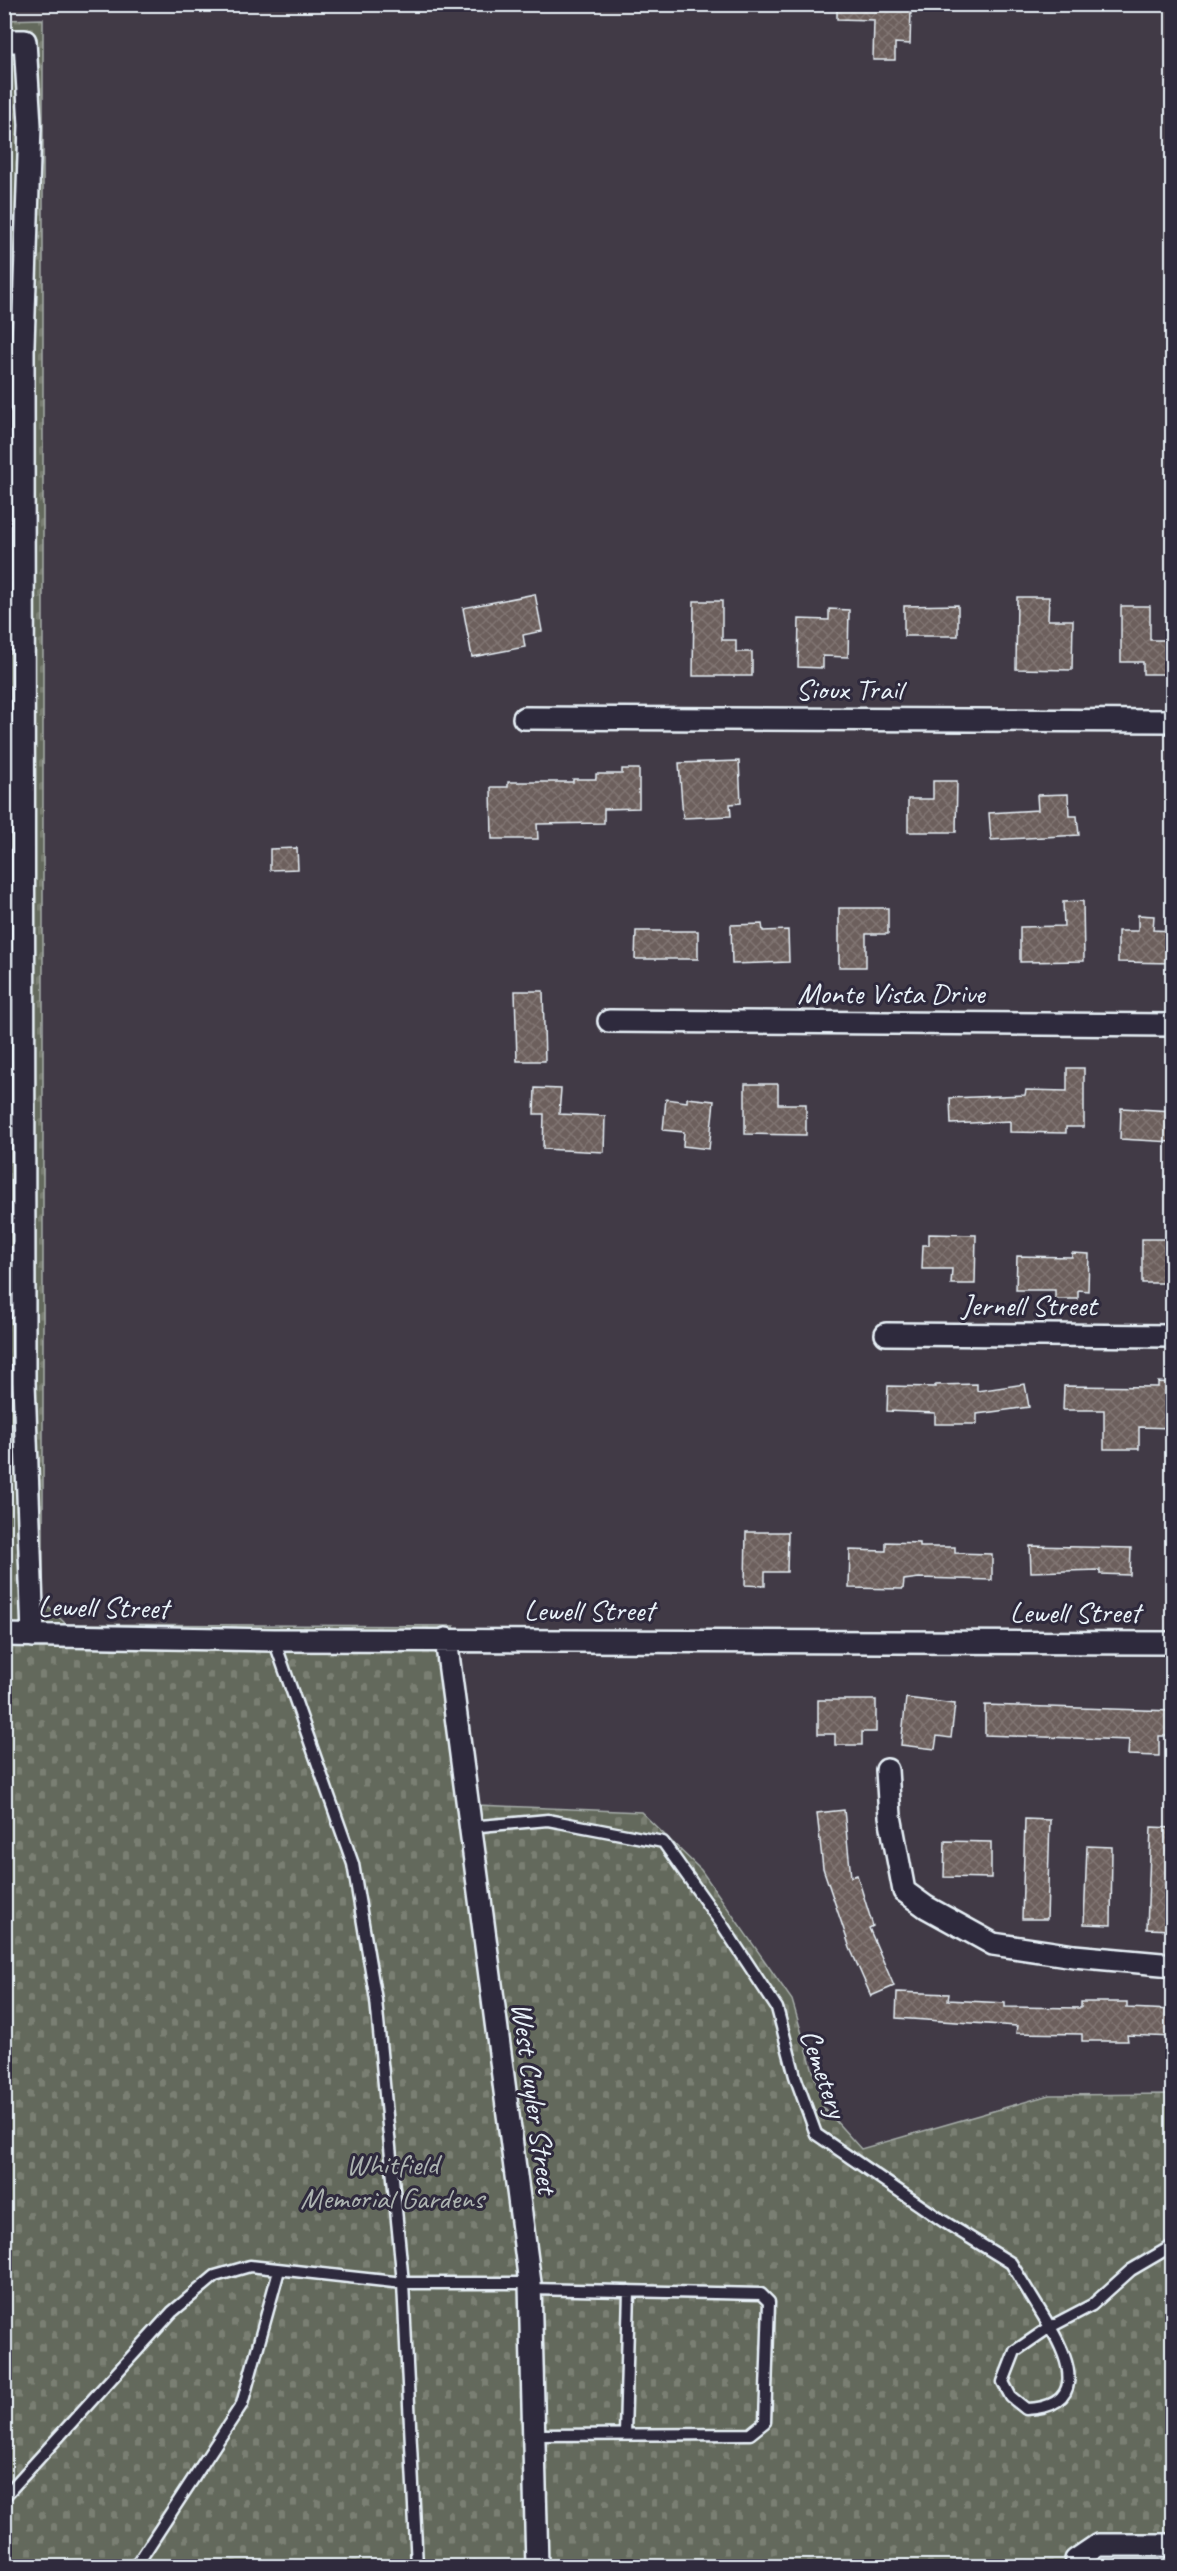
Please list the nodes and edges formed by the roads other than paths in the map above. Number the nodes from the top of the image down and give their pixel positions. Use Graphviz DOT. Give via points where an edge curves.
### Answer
graph roads {
  1 [pos="4,41"];
  2 [pos="14,345"];
  3 [pos="524,718"];
  4 [pos="1173,721"];
  5 [pos="609,1021"];
  6 [pos="1173,1025"];
  7 [pos="886,1334"];
  8 [pos="1173,1336"];
  9 [pos="4,1635"];
  10 [pos="33,1636"];
  11 [pos="446,1639"];
  12 [pos="274,1640"];
  13 [pos="1173,1643"];
  14 [pos="887,1770"];
  15 [pos="469,1827"];
  16 [pos="1173,1965"];
  17 [pos="1173,2246"];
  18 [pos="279,2270"];
  19 [pos="403,2283"];
  20 [pos="530,2286"];
  21 [pos="628,2291"];
  22 [pos="1050,2327"];
  23 [pos="625,2434"];
  24 [pos="534,2435"];
  25 [pos="4,2497"];
  26 [pos="1173,2545"];
  27 [pos="136,2566"];
  28 [pos="417,2566"];
  29 [pos="537,2566"];
  30 [pos="1075,2566"];
  1 -- 2 [label="street" via="25,41 30,148"];
  2 -- 10 [label="street" via="24,1382"];
  3 -- 4 [label="street, Sioux Trail"];
  5 -- 6 [label="street, Monte Vista Drive"];
  7 -- 8 [label="street, Jernell Street"];
  9 -- 10 [label="street, Lewell Street"];
  10 -- 12 [label="street, Lewell Street"];
  11 -- 12 [label="street, Lewell Street"];
  11 -- 13 [label="street, Lewell Street"];
  11 -- 15 [label="street, West Cuyler Street"];
  12 -- 19 [label="lane" via="353,1864 376,2000"];
  14 -- 16 [label="street" via="890,1816 904,1891 926,1907 993,1944"];
  15 -- 20 [label="street, West Cuyler Street"];
  15 -- 22 [label="lane, Cemetery" via="548,1820 663,1842 777,2008 816,2134 1011,2263"];
  17 -- 22 [label="lane" via="1131,2270 1092,2306"];
  18 -- 19 [label="lane"];
  18 -- 25 [label="lane" via="250,2266 215,2276 172,2312"];
  18 -- 27 [label="lane" via="243,2404"];
  19 -- 20 [label="lane"];
  19 -- 28 [label="lane"];
  20 -- 21 [label="lane"];
  20 -- 24 [label="street, West Cuyler Street"];
  21 -- 23 [label="lane"];
  21 -- 23 [label="lane" via="761,2294 769,2302 765,2422 750,2434"];
  22 -- 22 [label="lane" via="1066,2353 1069,2383 1062,2399 1046,2409 1026,2409 1011,2397 1003,2382 1015,2351"];
  23 -- 24 [label="lane"];
  24 -- 29 [label="street, West Cuyler Street"];
  26 -- 30 [label="street" via="1098,2545 1076,2560"];
}
